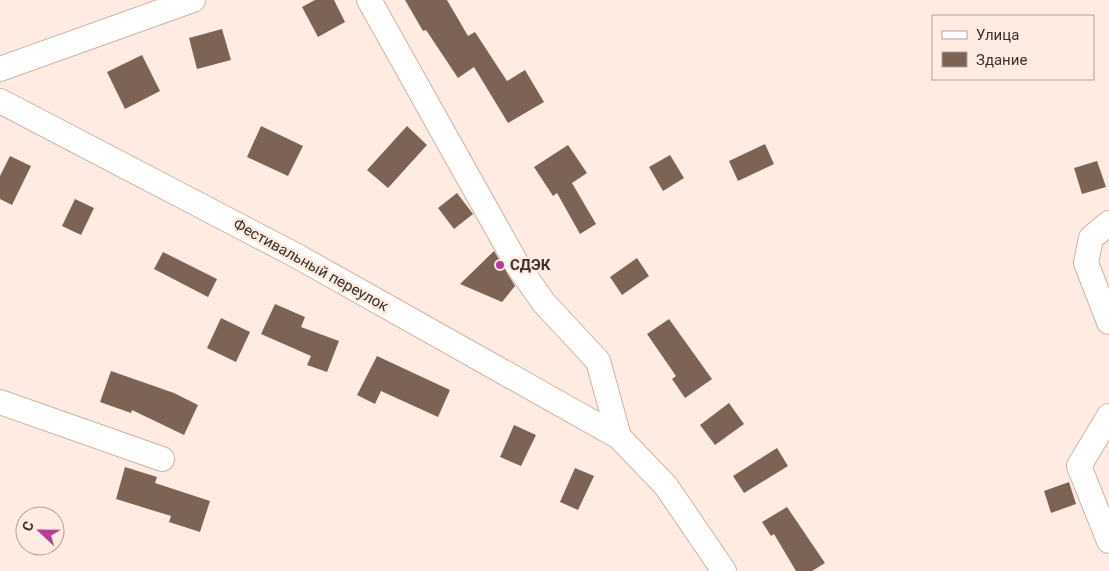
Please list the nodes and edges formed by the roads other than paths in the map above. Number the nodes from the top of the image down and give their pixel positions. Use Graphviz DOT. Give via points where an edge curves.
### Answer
graph roads {
  1 [pos="193,0"];
  2 [pos="369,0"];
  3 [pos="169,4"];
  4 [pos="0,69"];
  5 [pos="0,101"];
  6 [pos="1109,223"];
  7 [pos="1109,322"];
  8 [pos="0,402"];
  9 [pos="1109,416"];
  10 [pos="619,437"];
  11 [pos="162,459"];
  12 [pos="1109,541"];
  13 [pos="724,571"];
  1 -- 3 [label="street"];
  2 -- 10 [label="street, Фестивальный переулок" via="518,266 544,303 598,361"];
  3 -- 4 [label="street"];
  5 -- 10 [label="street, Фестивальный переулок" via="297,256"];
  6 -- 7 [label="street" via="1091,238 1086,263"];
  8 -- 11 [label="street"];
  9 -- 12 [label="street" via="1079,466"];
  10 -- 13 [label="street, Фестивальный переулок" via="666,486"];
}
